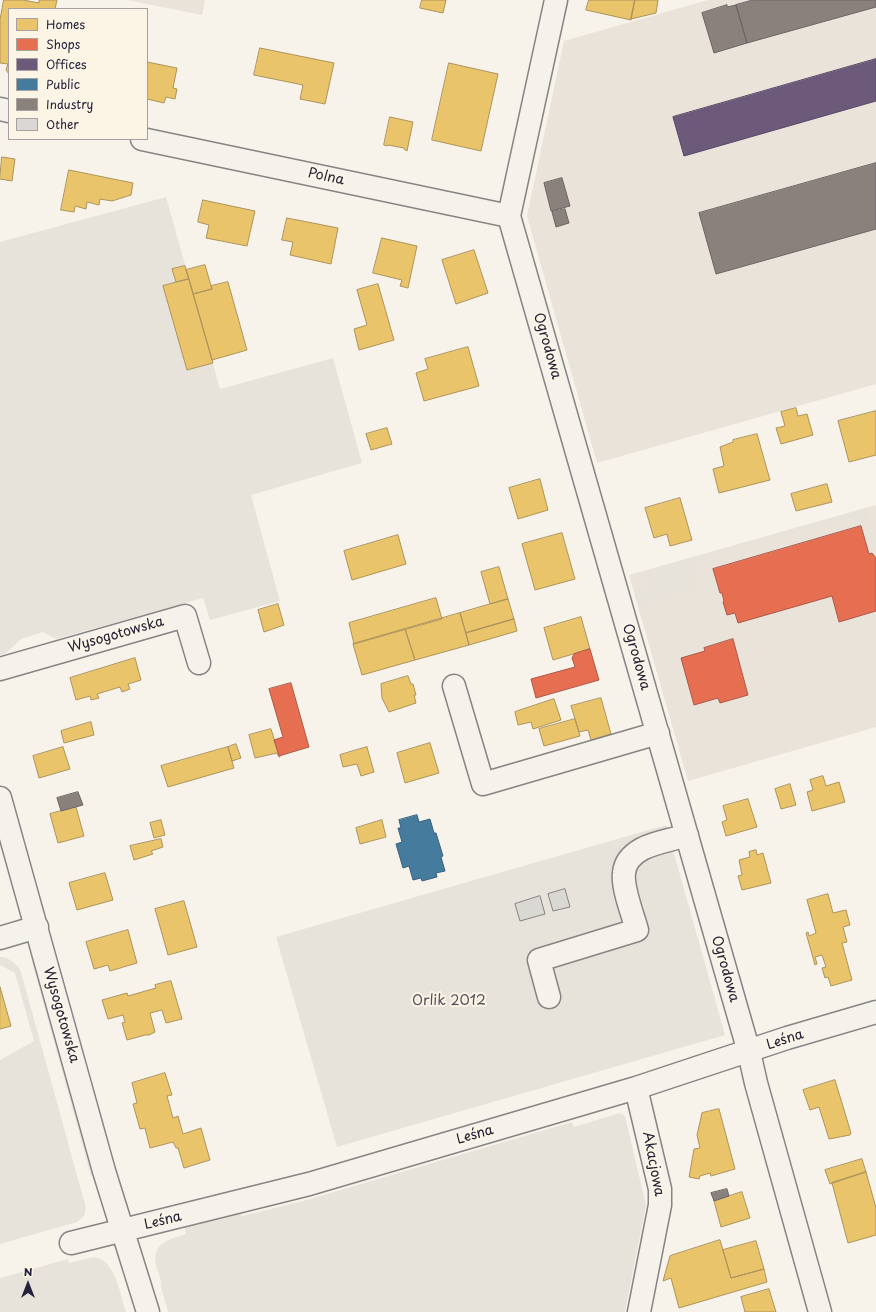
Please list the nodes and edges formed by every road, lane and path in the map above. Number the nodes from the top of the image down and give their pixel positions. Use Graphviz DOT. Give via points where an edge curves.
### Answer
graph roads {
  1 [pos="556,0"];
  2 [pos="147,140"];
  3 [pos="509,216"];
  4 [pos="199,663"];
  5 [pos="0,669"];
  6 [pos="454,686"];
  7 [pos="658,733"];
  8 [pos="0,798"];
  9 [pos="687,835"];
  10 [pos="37,927"];
  11 [pos="0,938"];
  12 [pos="549,997"];
  13 [pos="876,1012"];
  14 [pos="749,1052"];
  15 [pos="636,1088"];
  16 [pos="123,1231"];
  17 [pos="71,1243"];
  18 [pos="148,1312"];
  19 [pos="638,1312"];
  20 [pos="820,1312"];
  1 -- 3 [label="street, Ogrodowa"];
  2 -- 3 [label="street, Polna"];
  3 -- 7 [label="street, Ogrodowa"];
  4 -- 5 [label="street, Wysogotowska" via="185,616"];
  6 -- 7 [label="street" via="483,784"];
  7 -- 9 [label="street, Ogrodowa"];
  8 -- 10 [label="street, Wysogotowska"];
  9 -- 12 [label="street" via="644,848 628,861 624,872 624,884 637,930 539,960"];
  9 -- 14 [label="street, Ogrodowa"];
  10 -- 11 [label="street"];
  10 -- 16 [label="street, Wysogotowska"];
  13 -- 14 [label="street, Leśna"];
  14 -- 15 [label="street, Leśna"];
  14 -- 20 [label="street, Ogrodowa"];
  15 -- 16 [label="street, Leśna" via="309,1184"];
  15 -- 19 [label="street, Akacjowa" via="660,1189 660,1205"];
  16 -- 17 [label="street, Leśna"];
  16 -- 18 [label="street, Wysogotowska"];
}
